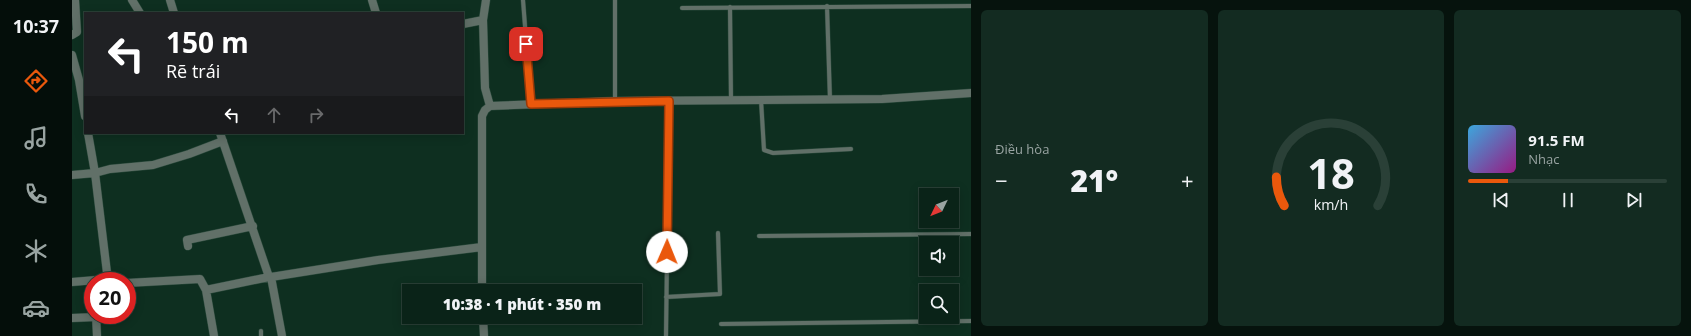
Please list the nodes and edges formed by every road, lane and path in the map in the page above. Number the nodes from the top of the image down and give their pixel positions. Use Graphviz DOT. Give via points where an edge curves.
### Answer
graph roads {
  1 [pos="75,0"];
  2 [pos="132,0"];
  3 [pos="170,0"];
  4 [pos="372,0"];
  5 [pos="486,0"];
  6 [pos="523,0"];
  7 [pos="616,0"];
  8 [pos="827,6"];
  9 [pos="971,6"];
  10 [pos="730,7"];
  11 [pos="682,8"];
  12 [pos="139,12"];
  13 [pos="174,12"];
  14 [pos="376,12"];
  15 [pos="484,20"];
  16 [pos="464,24"];
  17 [pos="72,35"];
  18 [pos="72,55"];
  19 [pos="82,78"];
  20 [pos="971,93"];
  21 [pos="731,100"];
  22 [pos="761,100"];
  23 [pos="830,100"];
  24 [pos="615,101"];
  25 [pos="669,101"];
  26 [pos="84,103"];
  27 [pos="531,104"];
  28 [pos="490,106"];
  29 [pos="88,134"];
  30 [pos="222,137"];
  31 [pos="851,149"];
  32 [pos="95,174"];
  33 [pos="72,175"];
  34 [pos="253,226"];
  35 [pos="718,233"];
  36 [pos="971,234"];
  37 [pos="759,236"];
  38 [pos="188,246"];
  39 [pos="482,247"];
  40 [pos="107,272"];
  41 [pos="270,277"];
  42 [pos="84,281"];
  43 [pos="72,282"];
  44 [pos="136,283"];
  45 [pos="482,284"];
  46 [pos="206,290"];
  47 [pos="666,297"];
  48 [pos="84,317"];
  49 [pos="72,318"];
  50 [pos="971,321"];
  51 [pos="96,324"];
  52 [pos="483,324"];
  53 [pos="721,324"];
  54 [pos="97,336"];
  55 [pos="214,336"];
  56 [pos="282,336"];
  57 [pos="484,336"];
  58 [pos="666,336"];
  1 -- 17 [label="street" via="77,32"];
  2 -- 12 [label="street"];
  3 -- 13 [label="street"];
  4 -- 14 [label="street"];
  5 -- 15 [label="street"];
  6 -- 27 [label="lane"];
  7 -- 24 [label="lane"];
  8 -- 9 [label="lane"];
  8 -- 10 [label="lane"];
  8 -- 23 [label="lane"];
  10 -- 11 [label="lane"];
  10 -- 21 [label="lane"];
  15 -- 16 [label="street"];
  15 -- 28 [label="street" via="485,88"];
  18 -- 19 [label="street"];
  19 -- 26 [label="street"];
  20 -- 23 [label="street"];
  21 -- 22 [label="street"];
  21 -- 25 [label="street"];
  22 -- 23 [label="street"];
  22 -- 31 [label="lane" via="764,150 773,153"];
  24 -- 25 [label="street"];
  24 -- 27 [label="street"];
  25 -- 47 [label="lane"];
  27 -- 28 [label="street"];
  28 -- 39 [label="street" via="482,116"];
  29 -- 32 [label="street"];
  30 -- 32 [label="street" via="189,154 153,165 110,169"];
  30 -- 34 [label="street"];
  32 -- 33 [label="street"];
  32 -- 40 [label="street"];
  34 -- 38 [label="street" via="186,240"];
  34 -- 41 [label="street"];
  35 -- 47 [label="lane" via="720,294"];
  36 -- 37 [label="lane"];
  39 -- 41 [label="street"];
  39 -- 45 [label="street"];
  41 -- 46 [label="street"];
  41 -- 56 [label="street"];
  42 -- 43 [label="street"];
  44 -- 46 [label="street" via="200,279"];
  46 -- 55 [label="street"];
  47 -- 58 [label="lane"];
  48 -- 49 [label="street"];
  50 -- 53 [label="lane"];
  51 -- 54 [label="street"];
  52 -- 57 [label="street"];
}
